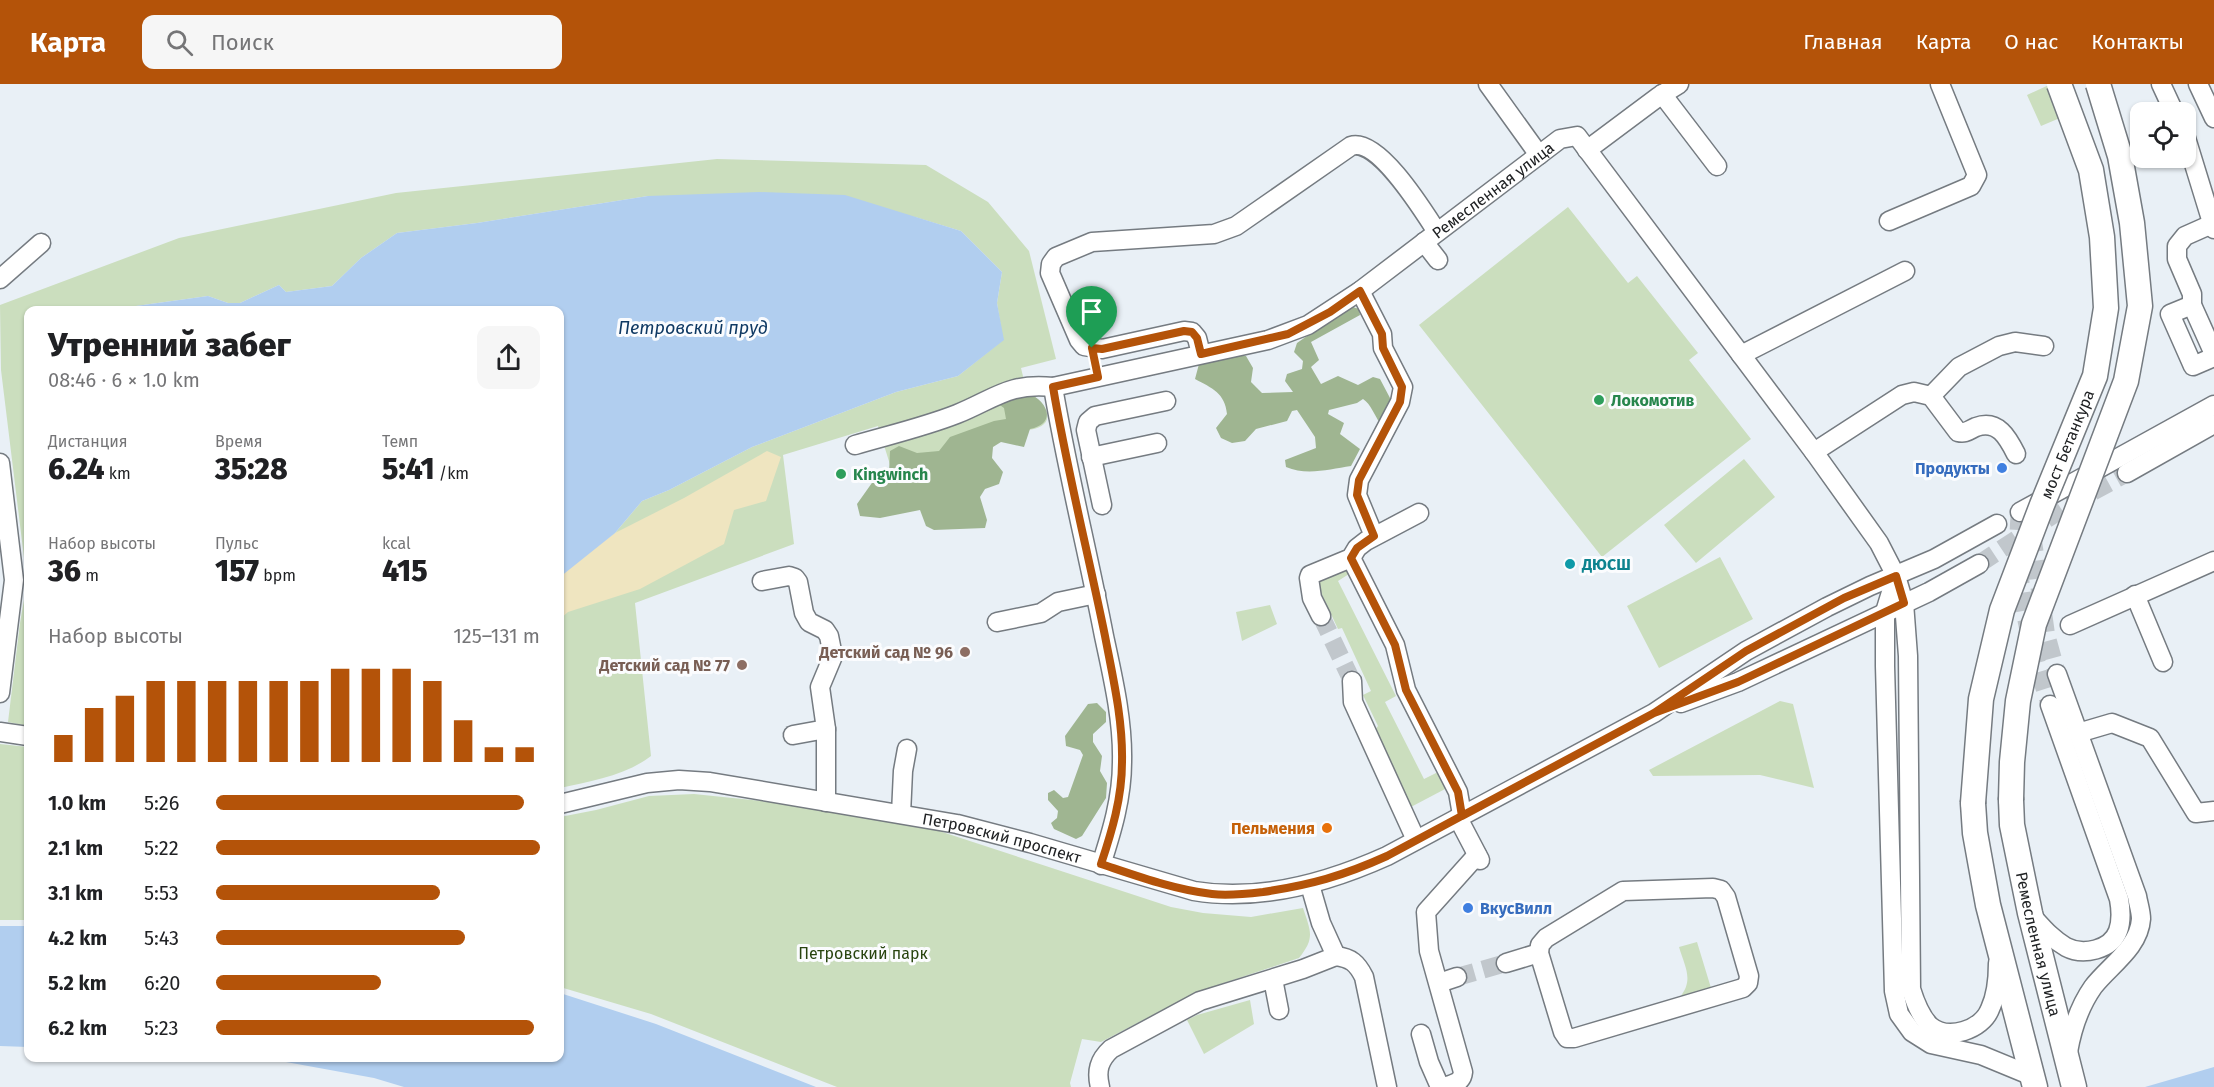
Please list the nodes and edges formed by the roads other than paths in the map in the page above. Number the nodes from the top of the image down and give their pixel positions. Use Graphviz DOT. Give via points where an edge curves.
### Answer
graph roads {
  1 [pos="1488,84"];
  2 [pos="1940,84"];
  3 [pos="2059,84"];
  4 [pos="2098,84"];
  5 [pos="2161,84"];
  6 [pos="2198,84"];
  7 [pos="1672,87"];
  8 [pos="2169,102"];
  9 [pos="2214,118"];
  10 [pos="1587,150"];
  11 [pos="1539,155"];
  12 [pos="1717,165"];
  13 [pos="2195,168"];
  14 [pos="1889,221"];
  15 [pos="2213,227"];
  16 [pos="1431,237"];
  17 [pos="41,243"];
  18 [pos="1438,260"];
  19 [pos="1905,271"];
  20 [pos="0,279"];
  21 [pos="1360,291"];
  22 [pos="2044,346"];
  23 [pos="1092,348"];
  24 [pos="1201,354"];
  25 [pos="1741,355"];
  26 [pos="2214,356"];
  27 [pos="1098,377"];
  28 [pos="1053,387"];
  29 [pos="1931,396"];
  30 [pos="1166,400"];
  31 [pos="2214,405"];
  32 [pos="2214,424"];
  33 [pos="1157,442"];
  34 [pos="855,445"];
  35 [pos="1814,452"];
  36 [pos="2016,454"];
  37 [pos="1092,462"];
  38 [pos="0,463"];
  39 [pos="1070,472"];
  40 [pos="2127,473"];
  41 [pos="1102,505"];
  42 [pos="2020,512"];
  43 [pos="1419,513"];
  44 [pos="1997,524"];
  45 [pos="1374,536"];
  46 [pos="1351,558"];
  47 [pos="2214,561"];
  48 [pos="1979,564"];
  49 [pos="1896,576"];
  50 [pos="762,581"];
  51 [pos="1096,594"];
  52 [pos="2135,595"];
  53 [pos="1904,603"];
  54 [pos="1885,612"];
  55 [pos="1321,616"];
  56 [pos="997,622"];
  57 [pos="2070,625"];
  58 [pos="2163,663"];
  59 [pos="2057,674"];
  60 [pos="1352,681"];
  61 [pos="0,693"];
  62 [pos="2050,705"];
  63 [pos="1654,713"];
  64 [pos="826,729"];
  65 [pos="0,732"];
  66 [pos="2078,733"];
  67 [pos="24,735"];
  68 [pos="792,735"];
  69 [pos="907,749"];
  70 [pos="2011,800"];
  71 [pos="826,802"];
  72 [pos="564,803"];
  73 [pos="2214,811"];
  74 [pos="901,814"];
  75 [pos="1460,817"];
  76 [pos="1416,840"];
  77 [pos="1101,864"];
  78 [pos="1310,885"];
  79 [pos="2030,913"];
  80 [pos="1999,947"];
  81 [pos="1539,953"];
  82 [pos="1336,956"];
  83 [pos="1506,963"];
  84 [pos="1457,977"];
  85 [pos="1273,979"];
  86 [pos="1439,983"];
  87 [pos="1279,1010"];
  88 [pos="1420,1034"];
  89 [pos="2067,1060"];
  90 [pos="2033,1082"];
  91 [pos="1100,1087"];
  92 [pos="1387,1087"];
  93 [pos="1442,1087"];
  94 [pos="2074,1087"];
  1 -- 11 [label="street"];
  2 -- 14 [label="street" via="1976,180 1971,186"];
  3 -- 80 [label="main road, мост Бетанкура, bridge" via="2091,170 2102,237 2106,308 2095,376 2002,610 1981,699 1973,803 1975,832"];
  4 -- 70 [label="main road, мост Бетанкура, bridge" via="2120,156 2132,223 2140,306 2126,381 2034,624 2018,701"];
  5 -- 8 [label="street"];
  6 -- 9 [label="street"];
  7 -- 10 [label="street"];
  7 -- 12 [label="street"];
  10 -- 11 [label="street, Ремесленная улица" via="1577,136 1560,139"];
  10 -- 25 [label="street, Ремесленная улица"];
  11 -- 16 [label="street, Ремесленная улица"];
  13 -- 15 [label="street"];
  15 -- 26 [label="street" via="2185,236 2177,246 2177,259"];
  16 -- 18 [label="street"];
  16 -- 21 [label="street, Ремесленная улица"];
  16 -- 23 [label="street" via="1404,182 1365,146 1351,146 1236,226 1214,234 1092,242 1056,257 1050,273 1079,340"];
  17 -- 20 [label="street"];
  19 -- 25 [label="street"];
  21 -- 24 [label="street, Ремесленная улица" via="1288,334"];
  21 -- 45 [label="street" via="1402,387 1400,402 1359,480 1357,495"];
  22 -- 29 [label="street" via="2015,342 1999,346 1959,367"];
  23 -- 24 [label="street" via="1184,331 1197,338"];
  23 -- 27 [label="street"];
  24 -- 27 [label="street, Ремесленная улица"];
  25 -- 35 [label="street, Ремесленная улица"];
  27 -- 28 [label="street, Ремесленная улица"];
  28 -- 34 [label="street, Ремесленная улица" via="1032,385 1004,391 957,414"];
  28 -- 39 [label="street"];
  29 -- 35 [label="street" via="1902,394"];
  29 -- 36 [label="street" via="1958,432 1965,434 1978,426 1997,427"];
  30 -- 37 [label="street" via="1095,416 1086,430"];
  31 -- 42 [label="street"];
  32 -- 40 [label="street"];
  33 -- 37 [label="street"];
  35 -- 49 [label="street, Ремесленная улица" via="1879,543"];
  37 -- 39 [label="street"];
  37 -- 41 [label="street"];
  38 -- 61 [label="street" via="14,580"];
  39 -- 51 [label="street"];
  43 -- 45 [label="street"];
  44 -- 49 [label="street, Петровский проспект"];
  45 -- 46 [label="street" via="1357,548"];
  46 -- 55 [label="street" via="1310,575 1312,598"];
  46 -- 75 [label="street" via="1395,645 1406,690 1458,792"];
  47 -- 52 [label="street"];
  48 -- 53 [label="street, Петровский проспект"];
  49 -- 53 [label="street, Ремесленная улица"];
  49 -- 54 [label="street"];
  49 -- 63 [label="street, Петровский проспект" via="1844,598 1746,651"];
  50 -- 64 [label="street" via="795,578 809,622 829,636 833,656 820,687"];
  51 -- 56 [label="street" via="1059,602 1041,613"];
  51 -- 77 [label="street" via="1122,732 1116,815"];
  52 -- 57 [label="street"];
  52 -- 58 [label="street"];
  53 -- 54 [label="street, Петровский проспект"];
  53 -- 80 [label="street, Ремесленная улица" via="1908,656 1911,989 1917,1008 1931,1027 1951,1034 1973,1028 1990,1012 1998,986"];
  54 -- 63 [label="street, Петровский проспект" via="1738,682"];
  54 -- 90 [label="street" via="1894,990 1899,1014 1912,1032 1931,1044 1981,1055"];
  59 -- 66 [label="street"];
  60 -- 76 [label="street" via="1353,702"];
  62 -- 79 [label="street" via="2122,915 2118,933 2104,947 2088,951 2059,942"];
  63 -- 75 [label="street, Петровский проспект"];
  64 -- 68 [label="street"];
  64 -- 71 [label="street"];
  65 -- 67 [label="street"];
  66 -- 73 [label="street" via="2112,723 2150,738 2196,813"];
  66 -- 89 [label="street" via="2137,896 2141,918 2137,936 2093,987 2080,1009"];
  69 -- 74 [label="street"];
  70 -- 79 [label="main road, Ремесленная улица" via="2012,825"];
  71 -- 72 [label="street, Петровский проспект" via="679,780 647,783"];
  71 -- 74 [label="street, Петровский проспект"];
  74 -- 77 [label="street, Петровский проспект" via="989,831"];
  75 -- 76 [label="street, Петровский проспект"];
  75 -- 86 [label="street" via="1479,858 1426,912 1429,951"];
  76 -- 78 [label="street, Петровский проспект" via="1349,873"];
  77 -- 78 [label="street, Петровский проспект" via="1214,895"];
  78 -- 82 [label="street"];
  79 -- 89 [label="main road, Ремесленная улица"];
  80 -- 90 [label="main road"];
  81 -- 81 [label="street" via="1567,1038 1743,988 1749,976 1726,897 1713,888 1623,891 1546,938"];
  81 -- 83 [label="street"];
  82 -- 85 [label="street"];
  82 -- 92 [label="street" via="1349,958 1364,977"];
  84 -- 86 [label="street"];
  85 -- 87 [label="street"];
  85 -- 91 [label="street" via="1200,1000 1111,1049 1099,1066"];
  86 -- 93 [label="street" via="1463,1072 1458,1083"];
  88 -- 93 [label="street"];
  89 -- 94 [label="main road, Ремесленная улица"];
}
